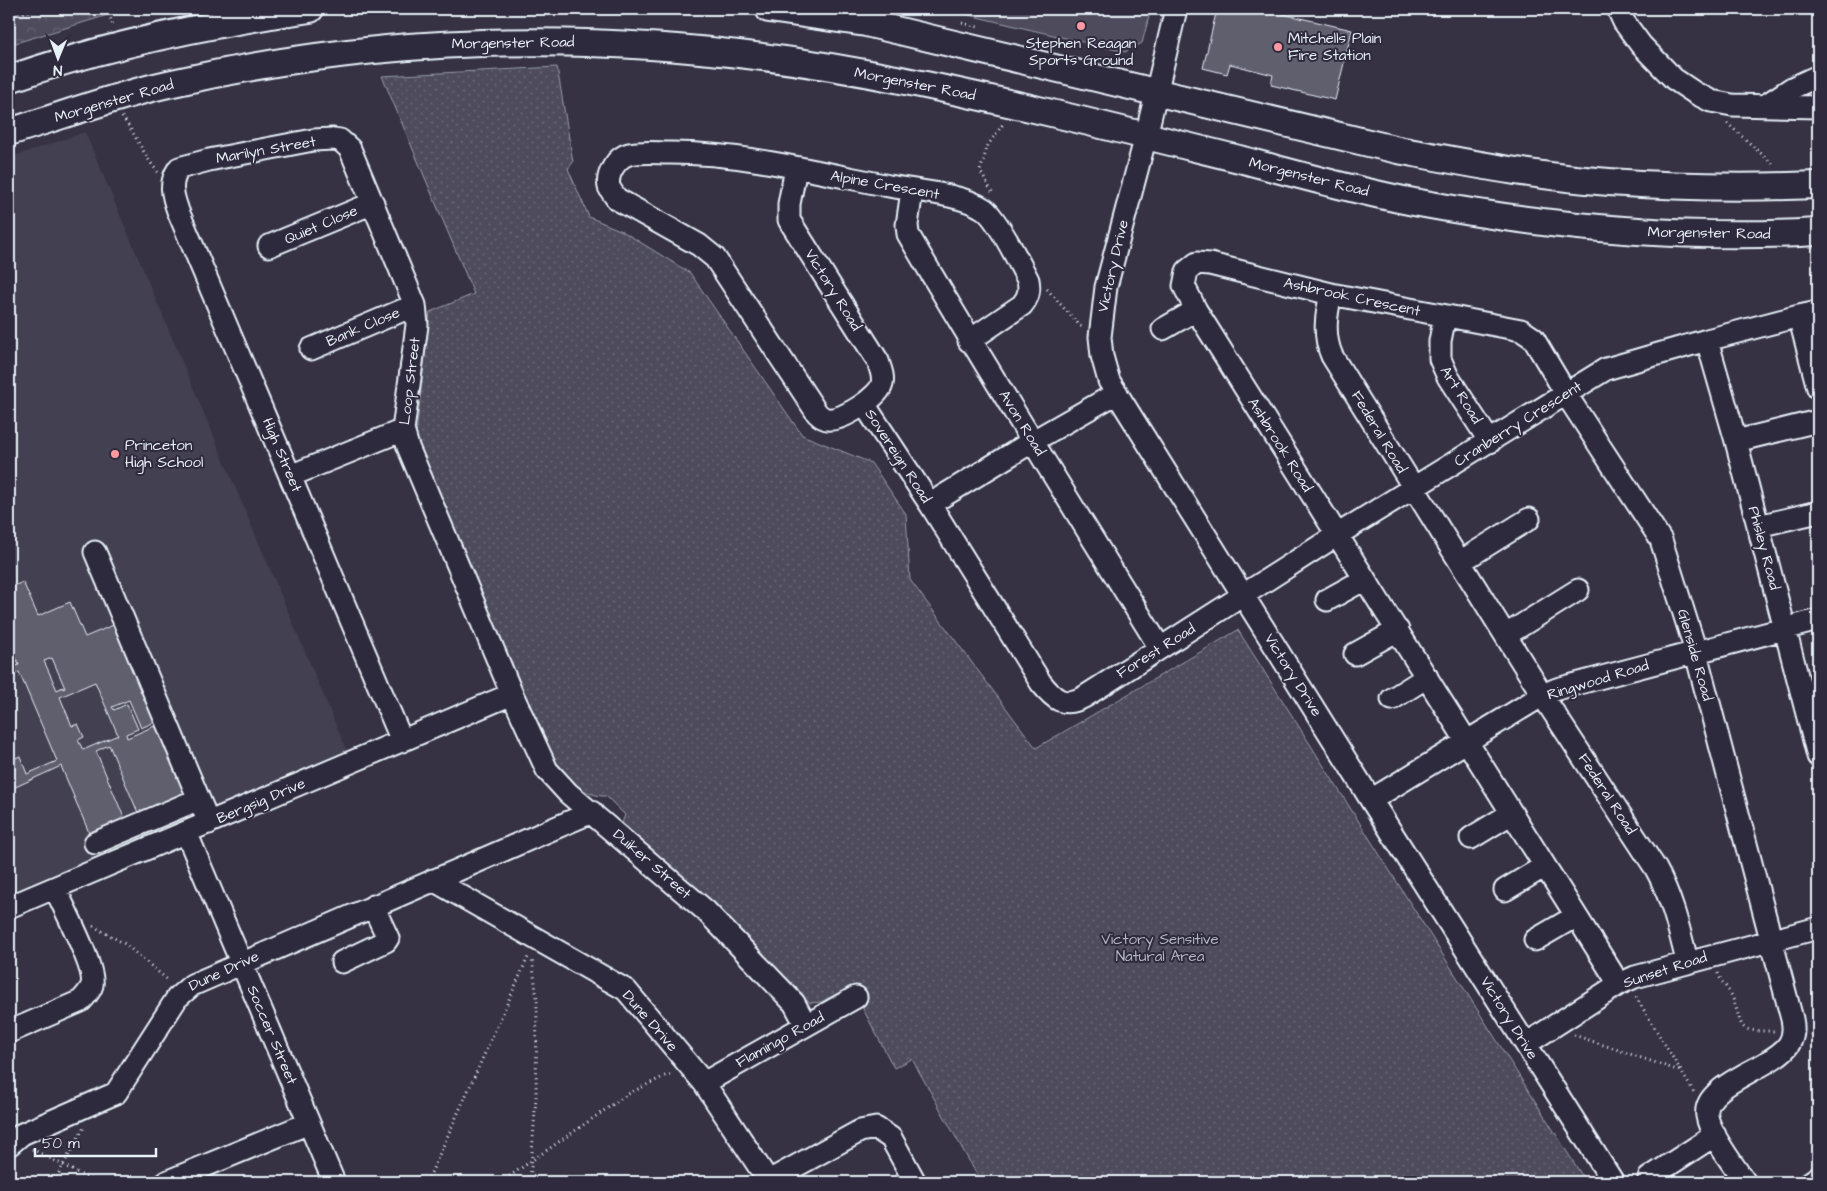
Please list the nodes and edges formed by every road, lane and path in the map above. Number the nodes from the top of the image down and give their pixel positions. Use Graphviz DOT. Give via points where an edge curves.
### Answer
graph roads {
  1 [pos="36,9"];
  2 [pos="107,9"];
  3 [pos="310,9"];
  4 [pos="769,9"];
  5 [pos="1176,9"];
  6 [pos="1618,9"];
  7 [pos="9,17"];
  8 [pos="113,26"];
  9 [pos="1818,76"];
  10 [pos="9,79"];
  11 [pos="1156,93"];
  12 [pos="1717,102"];
  13 [pos="1766,105"];
  14 [pos="1818,107"];
  15 [pos="121,116"];
  16 [pos="1003,124"];
  17 [pos="9,132"];
  18 [pos="1146,136"];
  19 [pos="350,149"];
  20 [pos="614,166"];
  21 [pos="1776,166"];
  22 [pos="796,168"];
  23 [pos="171,173"];
  24 [pos="1818,185"];
  25 [pos="912,191"];
  26 [pos="373,203"];
  27 [pos="994,218"];
  28 [pos="1818,232"];
  29 [pos="269,246"];
  30 [pos="1028,280"];
  31 [pos="1331,294"];
  32 [pos="415,305"];
  33 [pos="1196,310"];
  34 [pos="1808,314"];
  35 [pos="1445,316"];
  36 [pos="1089,328"];
  37 [pos="1163,329"];
  38 [pos="1707,340"];
  39 [pos="969,341"];
  40 [pos="311,348"];
  41 [pos="1818,388"];
  42 [pos="1117,393"];
  43 [pos="1566,393"];
  44 [pos="864,404"];
  45 [pos="1818,421"];
  46 [pos="403,430"];
  47 [pos="1033,441"];
  48 [pos="1736,441"];
  49 [pos="1490,442"];
  50 [pos="290,476"];
  51 [pos="1414,488"];
  52 [pos="930,504"];
  53 [pos="1818,512"];
  54 [pos="1529,519"];
  55 [pos="1758,526"];
  56 [pos="1337,535"];
  57 [pos="94,552"];
  58 [pos="1460,562"];
  59 [pos="1365,579"];
  60 [pos="1578,590"];
  61 [pos="1244,596"];
  62 [pos="1327,600"];
  63 [pos="1818,620"];
  64 [pos="1785,629"];
  65 [pos="1398,630"];
  66 [pos="1506,635"];
  67 [pos="1160,648"];
  68 [pos="1695,652"];
  69 [pos="1355,654"];
  70 [pos="1427,676"];
  71 [pos="512,694"];
  72 [pos="1543,695"];
  73 [pos="1392,699"];
  74 [pos="1068,702"];
  75 [pos="1815,727"];
  76 [pos="402,741"];
  77 [pos="1467,741"];
  78 [pos="1818,756"];
  79 [pos="199,799"];
  80 [pos="1371,800"];
  81 [pos="592,812"];
  82 [pos="1512,814"];
  83 [pos="209,823"];
  84 [pos="186,832"];
  85 [pos="1471,838"];
  86 [pos="95,843"];
  87 [pos="1545,866"];
  88 [pos="433,880"];
  89 [pos="55,888"];
  90 [pos="1505,890"];
  91 [pos="373,906"];
  92 [pos="9,907"];
  93 [pos="1576,916"];
  94 [pos="71,923"];
  95 [pos="1818,928"];
  96 [pos="1535,940"];
  97 [pos="1771,940"];
  98 [pos="1687,961"];
  99 [pos="242,962"];
  100 [pos="342,962"];
  101 [pos="1718,972"];
  102 [pos="1619,984"];
  103 [pos="181,994"];
  104 [pos="856,998"];
  105 [pos="1559,1023"];
  106 [pos="806,1025"];
  107 [pos="1778,1031"];
  108 [pos="9,1032"];
  109 [pos="1526,1044"];
  110 [pos="1680,1072"];
  111 [pos="700,1078"];
  112 [pos="1708,1103"];
  113 [pos="85,1107"];
  114 [pos="309,1123"];
  115 [pos="1715,1135"];
  116 [pos="15,1140"];
  117 [pos="531,1161"];
  118 [pos="63,1166"];
  119 [pos="1818,1177"];
  120 [pos="1649,1178"];
  121 [pos="54,1182"];
  122 [pos="95,1182"];
  123 [pos="166,1182"];
  124 [pos="334,1182"];
  125 [pos="427,1182"];
  126 [pos="501,1182"];
  127 [pos="530,1182"];
  128 [pos="768,1182"];
  129 [pos="915,1182"];
  130 [pos="1613,1182"];
  131 [pos="1745,1182"];
  132 [pos="1811,1182"];
  1 -- 7 [label="path"];
  2 -- 8 [label="path"];
  3 -- 10 [label="main road" via="214,24 137,41"];
  4 -- 11 [label="main road" via="866,23"];
  5 -- 11 [label="street, Victory Drive"];
  6 -- 12 [label="street" via="1641,45 1674,79"];
  9 -- 13 [label="street"];
  11 -- 18 [label="street, Victory Drive"];
  11 -- 24 [label="main road" via="1398,150 1543,175 1682,186"];
  12 -- 13 [label="street"];
  12 -- 21 [label="path" via="1731,128"];
  13 -- 14 [label="street"];
  15 -- 23 [label="path" via="133,130 151,164"];
  16 -- 27 [label="path" via="988,145 980,171 995,199"];
  17 -- 18 [label="main road, Morgenster Road" via="150,88 284,61 448,44 540,41 668,46 767,57 900,79"];
  18 -- 28 [label="main road, Morgenster Road" via="1390,197 1461,211 1647,232 1728,235"];
  18 -- 42 [label="street, Victory Drive" via="1106,287 1101,321 1102,356"];
  19 -- 23 [label="street, Marilyn Street" via="340,140 313,140 209,160"];
  19 -- 26 [label="street, Loop Street"];
  20 -- 22 [label="street, Alpine Crescent" via="628,154 680,153 722,155"];
  20 -- 44 [label="street, Sovereign Road" via="608,181 617,199 699,245 715,258 817,413 827,419 838,419"];
  22 -- 25 [label="street, Alpine Crescent"];
  22 -- 44 [label="street, Victory Road" via="789,204 790,220 878,361 883,381 880,390"];
  23 -- 50 [label="street, High Street" via="173,196"];
  25 -- 27 [label="street, Alpine Crescent" via="976,205"];
  25 -- 39 [label="street, Avon Road" via="908,234"];
  26 -- 29 [label="street, Quiet Close"];
  26 -- 32 [label="street, Loop Street"];
  27 -- 30 [label="street, Alpine Crescent"];
  30 -- 36 [label="path" via="1044,286 1080,326"];
  30 -- 39 [label="street" via="1030,289 1022,306"];
  31 -- 33 [label="street, Ashbrook Crescent" via="1197,263 1187,271 1184,286"];
  31 -- 35 [label="street, Ashbrook Crescent"];
  31 -- 51 [label="street, Federal Road" via="1326,324 1328,347"];
  32 -- 40 [label="street, Bank Close"];
  32 -- 46 [label="street, Loop Street" via="417,325"];
  33 -- 37 [label="street"];
  33 -- 56 [label="street, Ashbrook Road"];
  34 -- 38 [label="street, Cranberry Crescent"];
  34 -- 41 [label="street"];
  35 -- 43 [label="street, Ashbrook Crescent" via="1521,330 1533,338"];
  35 -- 49 [label="street, Art Road" via="1440,359"];
  38 -- 43 [label="street, Cranberry Crescent" via="1606,369"];
  38 -- 48 [label="street, Phisley Road"];
  39 -- 47 [label="street, Avon Road"];
  42 -- 47 [label="street"];
  42 -- 61 [label="street, Victory Drive"];
  43 -- 49 [label="street, Cranberry Crescent"];
  43 -- 68 [label="street, Glenside Road" via="1661,540"];
  44 -- 52 [label="street, Sovereign Road"];
  45 -- 48 [label="street"];
  46 -- 50 [label="street"];
  46 -- 71 [label="street, Loop Street"];
  47 -- 52 [label="street"];
  47 -- 67 [label="street, Avon Road"];
  48 -- 55 [label="street, Phisley Road"];
  49 -- 51 [label="street, Cranberry Crescent"];
  50 -- 76 [label="street, High Street"];
  51 -- 56 [label="street, Cranberry Crescent"];
  51 -- 58 [label="street, Federal Road"];
  52 -- 74 [label="street, Sovereign Road" via="1041,683 1051,696"];
  53 -- 55 [label="street"];
  54 -- 58 [label="street"];
  55 -- 64 [label="street, Phisley Road"];
  56 -- 59 [label="street, Ashbrook Road"];
  56 -- 61 [label="street, Cranberry Crescent"];
  57 -- 79 [label="street"];
  58 -- 66 [label="street, Federal Road"];
  59 -- 62 [label="street"];
  59 -- 65 [label="street, Ashbrook Road"];
  60 -- 66 [label="street"];
  61 -- 67 [label="street, Forest Road"];
  61 -- 80 [label="street, Victory Drive"];
  63 -- 64 [label="street, Ringwood Road"];
  64 -- 68 [label="street, Ringwood Road"];
  64 -- 75 [label="street, Phisley Road"];
  65 -- 69 [label="street"];
  65 -- 70 [label="street, Ashbrook Road"];
  66 -- 72 [label="street, Federal Road"];
  67 -- 74 [label="street, Forest Road" via="1084,697"];
  68 -- 72 [label="street, Ringwood Road"];
  68 -- 97 [label="street, Glenside Road"];
  70 -- 73 [label="street"];
  70 -- 77 [label="street, Ashbrook Road"];
  71 -- 76 [label="street, Bergsig Drive"];
  71 -- 81 [label="street, Duiker Street" via="547,770"];
  72 -- 77 [label="street, Ringwood Road"];
  72 -- 98 [label="street, Federal Road" via="1656,869 1673,908"];
  75 -- 78 [label="street, Phisley Road"];
  76 -- 83 [label="street, Bergsig Drive"];
  77 -- 80 [label="street, Ringwood Road"];
  77 -- 82 [label="street, Ashbrook Road"];
  79 -- 83 [label="street"];
  79 -- 86 [label="street"];
  80 -- 109 [label="street, Victory Drive"];
  81 -- 88 [label="street, Dune Drive"];
  81 -- 106 [label="street, Duiker Street" via="706,911 794,1003"];
  82 -- 85 [label="street"];
  82 -- 87 [label="street, Ashbrook Road"];
  83 -- 84 [label="street, Bergsig Drive"];
  84 -- 89 [label="street, Bergsig Drive"];
  84 -- 99 [label="street, Soccer Street"];
  87 -- 90 [label="street"];
  87 -- 93 [label="street, Ashbrook Road"];
  88 -- 91 [label="street, Dune Drive"];
  88 -- 111 [label="street, Dune Drive" via="626,990"];
  89 -- 92 [label="street, Bergsig Drive"];
  89 -- 94 [label="street"];
  91 -- 99 [label="street, Dune Drive"];
  91 -- 100 [label="street" via="388,938"];
  93 -- 96 [label="street"];
  93 -- 102 [label="street, Ashbrook Road"];
  94 -- 103 [label="path" via="90,924 125,944"];
  94 -- 108 [label="street" via="91,969 92,986 88,994 81,1001"];
  95 -- 97 [label="street, Sunset Road"];
  97 -- 98 [label="street, Sunset Road"];
  97 -- 112 [label="street, Glenside Road" via="1793,1036 1784,1050 1714,1094"];
  98 -- 102 [label="street, Sunset Road"];
  99 -- 103 [label="street, Dune Drive" via="192,984"];
  99 -- 114 [label="street, Soccer Street"];
  101 -- 107 [label="path" via="1743,1027 1749,1031"];
  102 -- 105 [label="street, Sunset Road"];
  102 -- 110 [label="path" via="1632,992"];
  103 -- 113 [label="street, Dune Drive" via="116,1093"];
  104 -- 106 [label="street, Flamingo Road"];
  105 -- 109 [label="street, Sunset Road"];
  105 -- 110 [label="path" via="1565,1032"];
  106 -- 111 [label="street, Flamingo Road"];
  109 -- 130 [label="street, Victory Drive"];
  110 -- 112 [label="path" via="1696,1094"];
  111 -- 117 [label="path" via="666,1076 628,1094"];
  111 -- 128 [label="street, Dune Drive"];
  112 -- 115 [label="street" via="1706,1115"];
  113 -- 116 [label="street, Dune Drive"];
  113 -- 118 [label="path" via="86,1122"];
  114 -- 123 [label="street"];
  114 -- 124 [label="street, Soccer Street"];
  115 -- 120 [label="street"];
  115 -- 131 [label="street"];
  116 -- 118 [label="path"];
  117 -- 125 [label="path" via="536,1097 537,1000 531,950"];
  117 -- 126 [label="path"];
  117 -- 127 [label="path"];
  118 -- 121 [label="path"];
  118 -- 122 [label="path"];
  119 -- 132 [label="street"];
  128 -- 129 [label="street" via="860,1131 876,1128 891,1138"];
}
